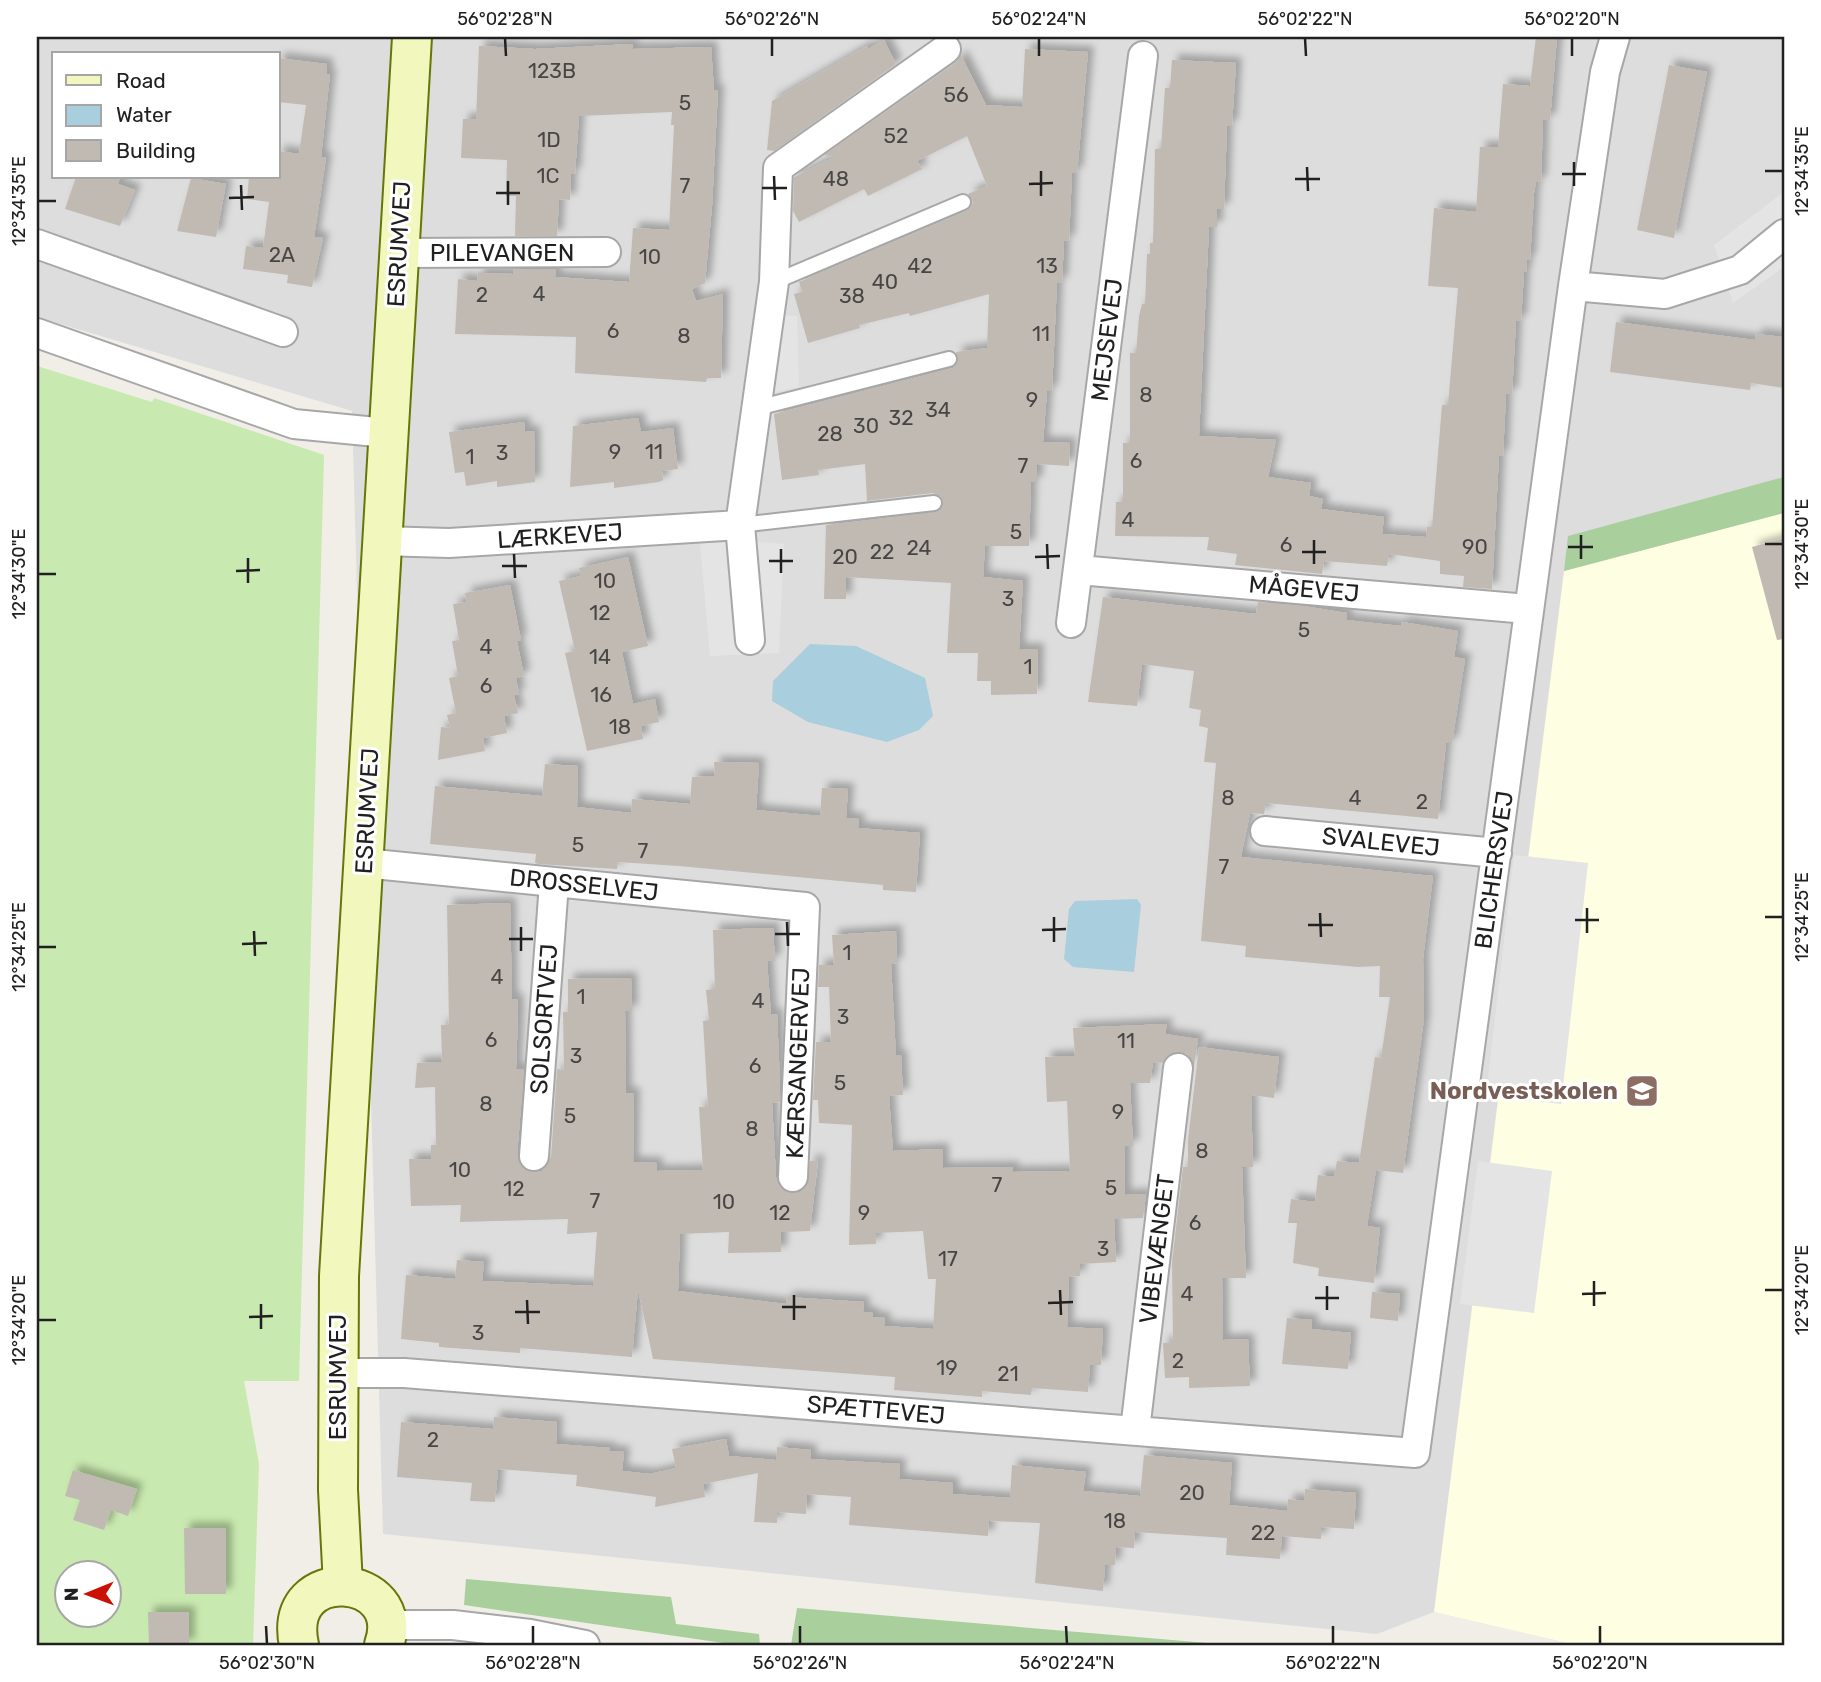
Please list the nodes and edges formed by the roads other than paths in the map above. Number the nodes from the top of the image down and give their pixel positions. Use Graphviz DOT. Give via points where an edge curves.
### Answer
graph roads {
  1 [pos="412,37"];
  2 [pos="1615,37"];
  3 [pos="946,50"];
  4 [pos="1143,56"];
  5 [pos="963,202"];
  6 [pos="1784,234"];
  7 [pos="37,244"];
  8 [pos="607,252"];
  9 [pos="398,253"];
  10 [pos="774,282"];
  11 [pos="1573,286"];
  12 [pos="284,332"];
  13 [pos="37,333"];
  14 [pos="949,359"];
  15 [pos="757,408"];
  16 [pos="387,433"];
  17 [pos="934,503"];
  18 [pos="740,525"];
  19 [pos="381,541"];
  20 [pos="1079,570"];
  21 [pos="1528,609"];
  22 [pos="1071,623"];
  23 [pos="750,640"];
  24 [pos="1265,831"];
  25 [pos="1497,853"];
  26 [pos="364,863"];
  27 [pos="554,883"];
  28 [pos="805,907"];
  29 [pos="1178,1068"];
  30 [pos="534,1156"];
  31 [pos="793,1177"];
  32 [pos="338,1373"];
  33 [pos="1135,1430"];
  34 [pos="1415,1453"];
  35 [pos="343,1585"];
  36 [pos="385,1635"];
  37 [pos="299,1645"];
  38 [pos="584,1645"];
  1 -- 9 [label="main road, ESRUMVEJ"];
  2 -- 11 [label="street, BLICHERSVEJ" via="1605,72"];
  3 -- 10 [label="street" via="778,168"];
  4 -- 20 [label="street, MEJSEVEJ"];
  5 -- 10 [label="lane"];
  6 -- 11 [label="street" via="1740,270 1665,294"];
  7 -- 12 [label="street"];
  8 -- 9 [label="street, PILEVANGEN"];
  9 -- 16 [label="main road, ESRUMVEJ"];
  10 -- 15 [label="street"];
  11 -- 21 [label="street, BLICHERSVEJ"];
  13 -- 16 [label="street" via="294,424"];
  14 -- 15 [label="lane"];
  15 -- 18 [label="street"];
  16 -- 19 [label="main road, ESRUMVEJ"];
  17 -- 18 [label="lane, LÆRKEVEJ"];
  18 -- 19 [label="street, LÆRKEVEJ" via="449,543"];
  18 -- 23 [label="street"];
  19 -- 26 [label="main road, ESRUMVEJ"];
  20 -- 21 [label="street, MÅGEVEJ"];
  20 -- 22 [label="street, MEJSEVEJ"];
  21 -- 25 [label="street, BLICHERSVEJ"];
  24 -- 25 [label="street, SVALEVEJ"];
  25 -- 34 [label="street, BLICHERSVEJ"];
  26 -- 27 [label="street, DROSSELVEJ"];
  26 -- 32 [label="main road, ESRUMVEJ" via="339,1276"];
  27 -- 28 [label="street, DROSSELVEJ"];
  27 -- 30 [label="street, SOLSORTVEJ"];
  28 -- 31 [label="street, KÆRSANGERVEJ"];
  29 -- 33 [label="street, VIBEVÆNGET"];
  32 -- 33 [label="street, SPÆTTEVEJ" via="404,1373"];
  32 -- 35 [label="main road, ESRUMVEJ"];
  33 -- 34 [label="street, SPÆTTEVEJ"];
  35 -- 36 [label="main road" via="377,1601"];
  35 -- 37 [label="main road" via="315,1594 305,1604 298,1618"];
  36 -- 38 [label="street" via="453,1625"];
}
